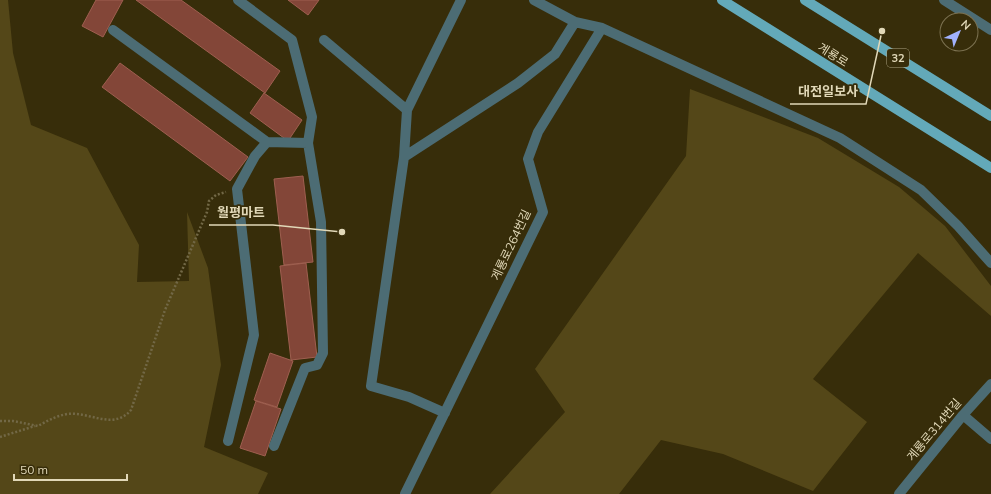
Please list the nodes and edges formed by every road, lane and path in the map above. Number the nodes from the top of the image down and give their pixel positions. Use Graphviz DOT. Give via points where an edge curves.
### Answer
graph roads {
  1 [pos="238,0"];
  2 [pos="461,0"];
  3 [pos="534,0"];
  4 [pos="722,0"];
  5 [pos="805,0"];
  6 [pos="944,0"];
  7 [pos="575,22"];
  8 [pos="602,28"];
  9 [pos="113,30"];
  10 [pos="991,30"];
  11 [pos="324,40"];
  12 [pos="407,110"];
  13 [pos="991,116"];
  14 [pos="267,142"];
  15 [pos="308,143"];
  16 [pos="404,157"];
  17 [pos="991,168"];
  18 [pos="237,190"];
  19 [pos="991,263"];
  20 [pos="991,384"];
  21 [pos="444,413"];
  22 [pos="964,415"];
  23 [pos="0,421"];
  24 [pos="38,426"];
  25 [pos="0,437"];
  26 [pos="991,439"];
  27 [pos="228,442"];
  28 [pos="274,446"];
  29 [pos="405,494"];
  30 [pos="899,494"];
  1 -- 15 [label="street" via="292,40 312,117"];
  2 -- 12 [label="street"];
  3 -- 7 [label="street"];
  4 -- 17 [label="main road, 계룡로"];
  5 -- 13 [label="main road, 32"];
  6 -- 10 [label="street"];
  7 -- 8 [label="street"];
  7 -- 16 [label="street" via="556,54 518,83"];
  8 -- 19 [label="street" via="840,138 921,190"];
  8 -- 21 [label="street, 계룡로264번길" via="538,132 528,159 543,212"];
  9 -- 14 [label="street"];
  11 -- 12 [label="street"];
  12 -- 16 [label="street"];
  14 -- 15 [label="street"];
  14 -- 18 [label="street" via="255,156"];
  15 -- 28 [label="street" via="321,222 323,353 317,365 305,368"];
  16 -- 21 [label="street" via="371,386 409,397"];
  18 -- 24 [label="path" via="216,195 209,201 207,212 164,310 131,410 125,418 99,419 68,414 49,419"];
  18 -- 27 [label="street" via="254,335"];
  20 -- 22 [label="street, 계룡로314번길"];
  21 -- 29 [label="street, 계룡로264번길"];
  22 -- 26 [label="street"];
  22 -- 30 [label="street, 계룡로314번길"];
  23 -- 24 [label="path"];
  24 -- 25 [label="path"];
}
